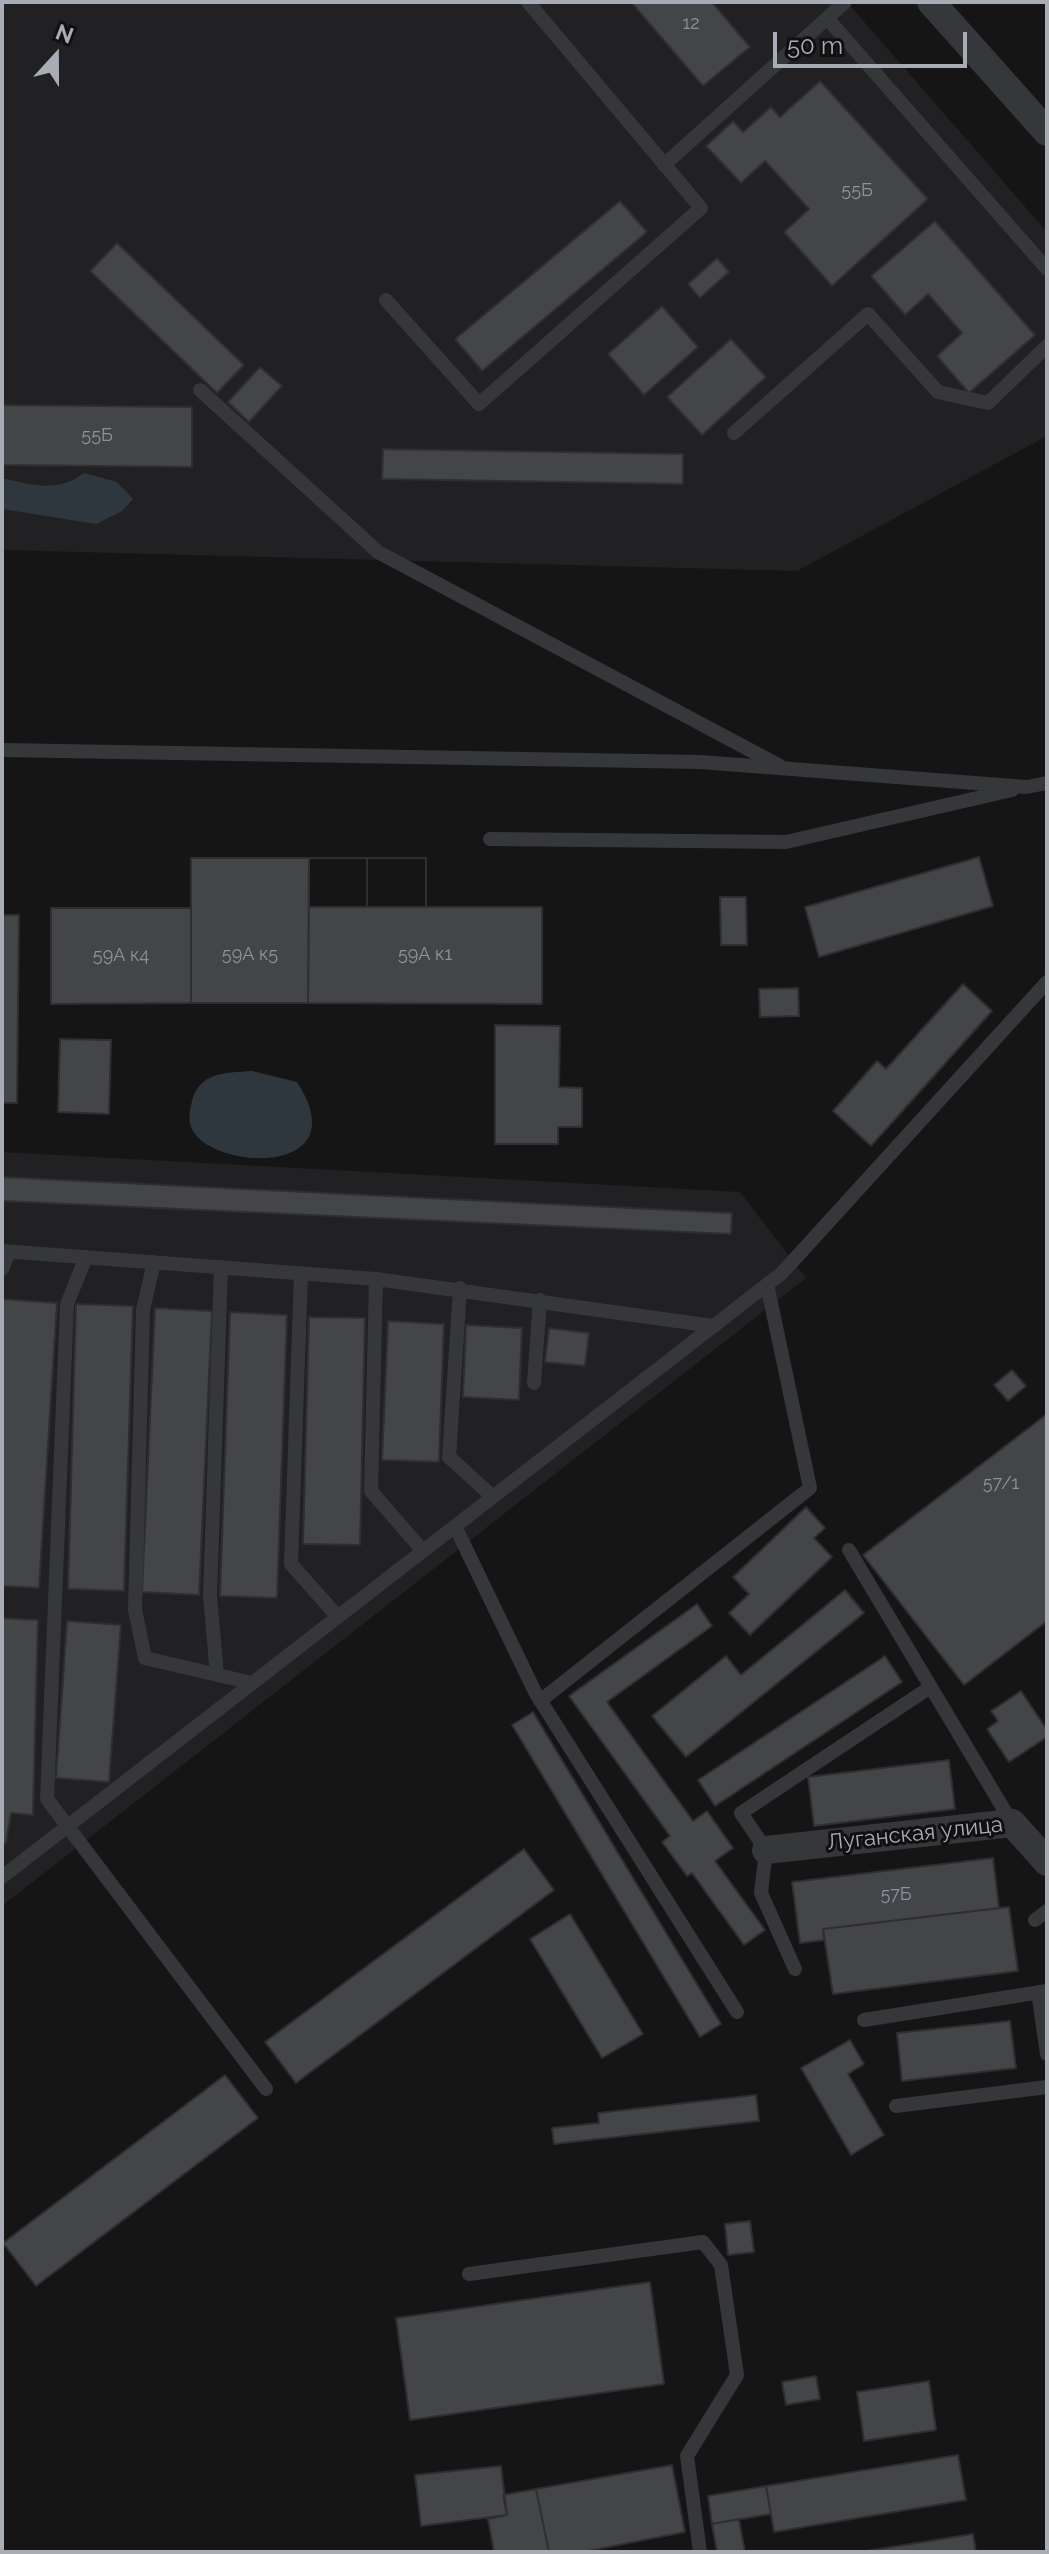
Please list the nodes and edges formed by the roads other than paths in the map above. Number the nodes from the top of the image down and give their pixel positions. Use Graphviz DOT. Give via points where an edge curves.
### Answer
graph roads {
  1 [pos="528,2"];
  2 [pos="845,2"];
  3 [pos="931,2"];
  4 [pos="827,18"];
  5 [pos="1047,132"];
  6 [pos="664,165"];
  7 [pos="1047,269"];
  8 [pos="386,300"];
  9 [pos="1047,346"];
  10 [pos="200,390"];
  11 [pos="734,433"];
  12 [pos="2,750"];
  13 [pos="787,770"];
  14 [pos="1047,783"];
  15 [pos="1027,787"];
  16 [pos="490,839"];
  17 [pos="1047,982"];
  18 [pos="6,1252"];
  19 [pos="86,1257"];
  20 [pos="154,1262"];
  21 [pos="221,1267"];
  22 [pos="2,1269"];
  23 [pos="301,1273"];
  24 [pos="376,1279"];
  25 [pos="767,1284"];
  26 [pos="460,1288"];
  27 [pos="540,1300"];
  28 [pos="713,1326"];
  29 [pos="534,1383"];
  30 [pos="493,1497"];
  31 [pos="455,1526"];
  32 [pos="849,1550"];
  33 [pos="423,1551"];
  34 [pos="338,1617"];
  35 [pos="217,1675"];
  36 [pos="252,1683"];
  37 [pos="929,1688"];
  38 [pos="540,1701"];
  39 [pos="1012,1823"];
  40 [pos="66,1828"];
  41 [pos="766,1850"];
  42 [pos="1047,1862"];
  43 [pos="2,1877"];
  44 [pos="795,1969"];
  45 [pos="1042,1991"];
  46 [pos="737,2012"];
  47 [pos="864,2020"];
  48 [pos="1047,2054"];
  49 [pos="1047,2087"];
  50 [pos="266,2089"];
  51 [pos="896,2106"];
  52 [pos="469,2274"];
  53 [pos="700,2552"];
  1 -- 6 [label="lane"];
  2 -- 4 [label="lane"];
  3 -- 5 [label="street"];
  4 -- 6 [label="lane"];
  4 -- 7 [label="lane"];
  6 -- 8 [label="lane" via="701,208 479,404"];
  9 -- 11 [label="lane" via="988,403 938,392 868,314"];
  10 -- 13 [label="lane" via="378,552"];
  12 -- 13 [label="lane" via="700,762"];
  13 -- 15 [label="lane"];
  14 -- 15 [label="lane"];
  15 -- 16 [label="lane" via="786,842"];
  17 -- 25 [label="lane"];
  18 -- 19 [label="lane"];
  18 -- 22 [label="lane"];
  19 -- 20 [label="lane"];
  19 -- 40 [label="lane" via="67,1304 47,1799"];
  20 -- 21 [label="lane"];
  20 -- 35 [label="lane" via="143,1310 135,1610 145,1658"];
  21 -- 23 [label="lane"];
  21 -- 35 [label="lane" via="210,1596"];
  23 -- 24 [label="lane"];
  23 -- 34 [label="lane" via="291,1564"];
  24 -- 26 [label="lane"];
  24 -- 33 [label="lane" via="371,1491"];
  25 -- 28 [label="lane"];
  25 -- 38 [label="lane" via="810,1488"];
  26 -- 27 [label="lane"];
  26 -- 30 [label="lane" via="449,1457"];
  27 -- 28 [label="lane"];
  27 -- 29 [label="lane"];
  28 -- 30 [label="lane"];
  30 -- 31 [label="lane"];
  31 -- 33 [label="lane"];
  31 -- 38 [label="lane"];
  32 -- 37 [label="lane"];
  33 -- 34 [label="lane"];
  34 -- 36 [label="lane"];
  35 -- 36 [label="lane"];
  36 -- 40 [label="lane"];
  37 -- 39 [label="lane"];
  37 -- 41 [label="lane" via="741,1813"];
  38 -- 46 [label="lane"];
  39 -- 41 [label="street, Луганская улица"];
  39 -- 42 [label="street, Луганская улица"];
  40 -- 43 [label="lane"];
  40 -- 50 [label="lane"];
  41 -- 44 [label="lane" via="761,1893"];
  45 -- 47 [label="lane"];
  45 -- 48 [label="lane"];
  49 -- 51 [label="lane"];
  52 -- 53 [label="lane" via="703,2242 721,2265 737,2375 687,2456"];
}
